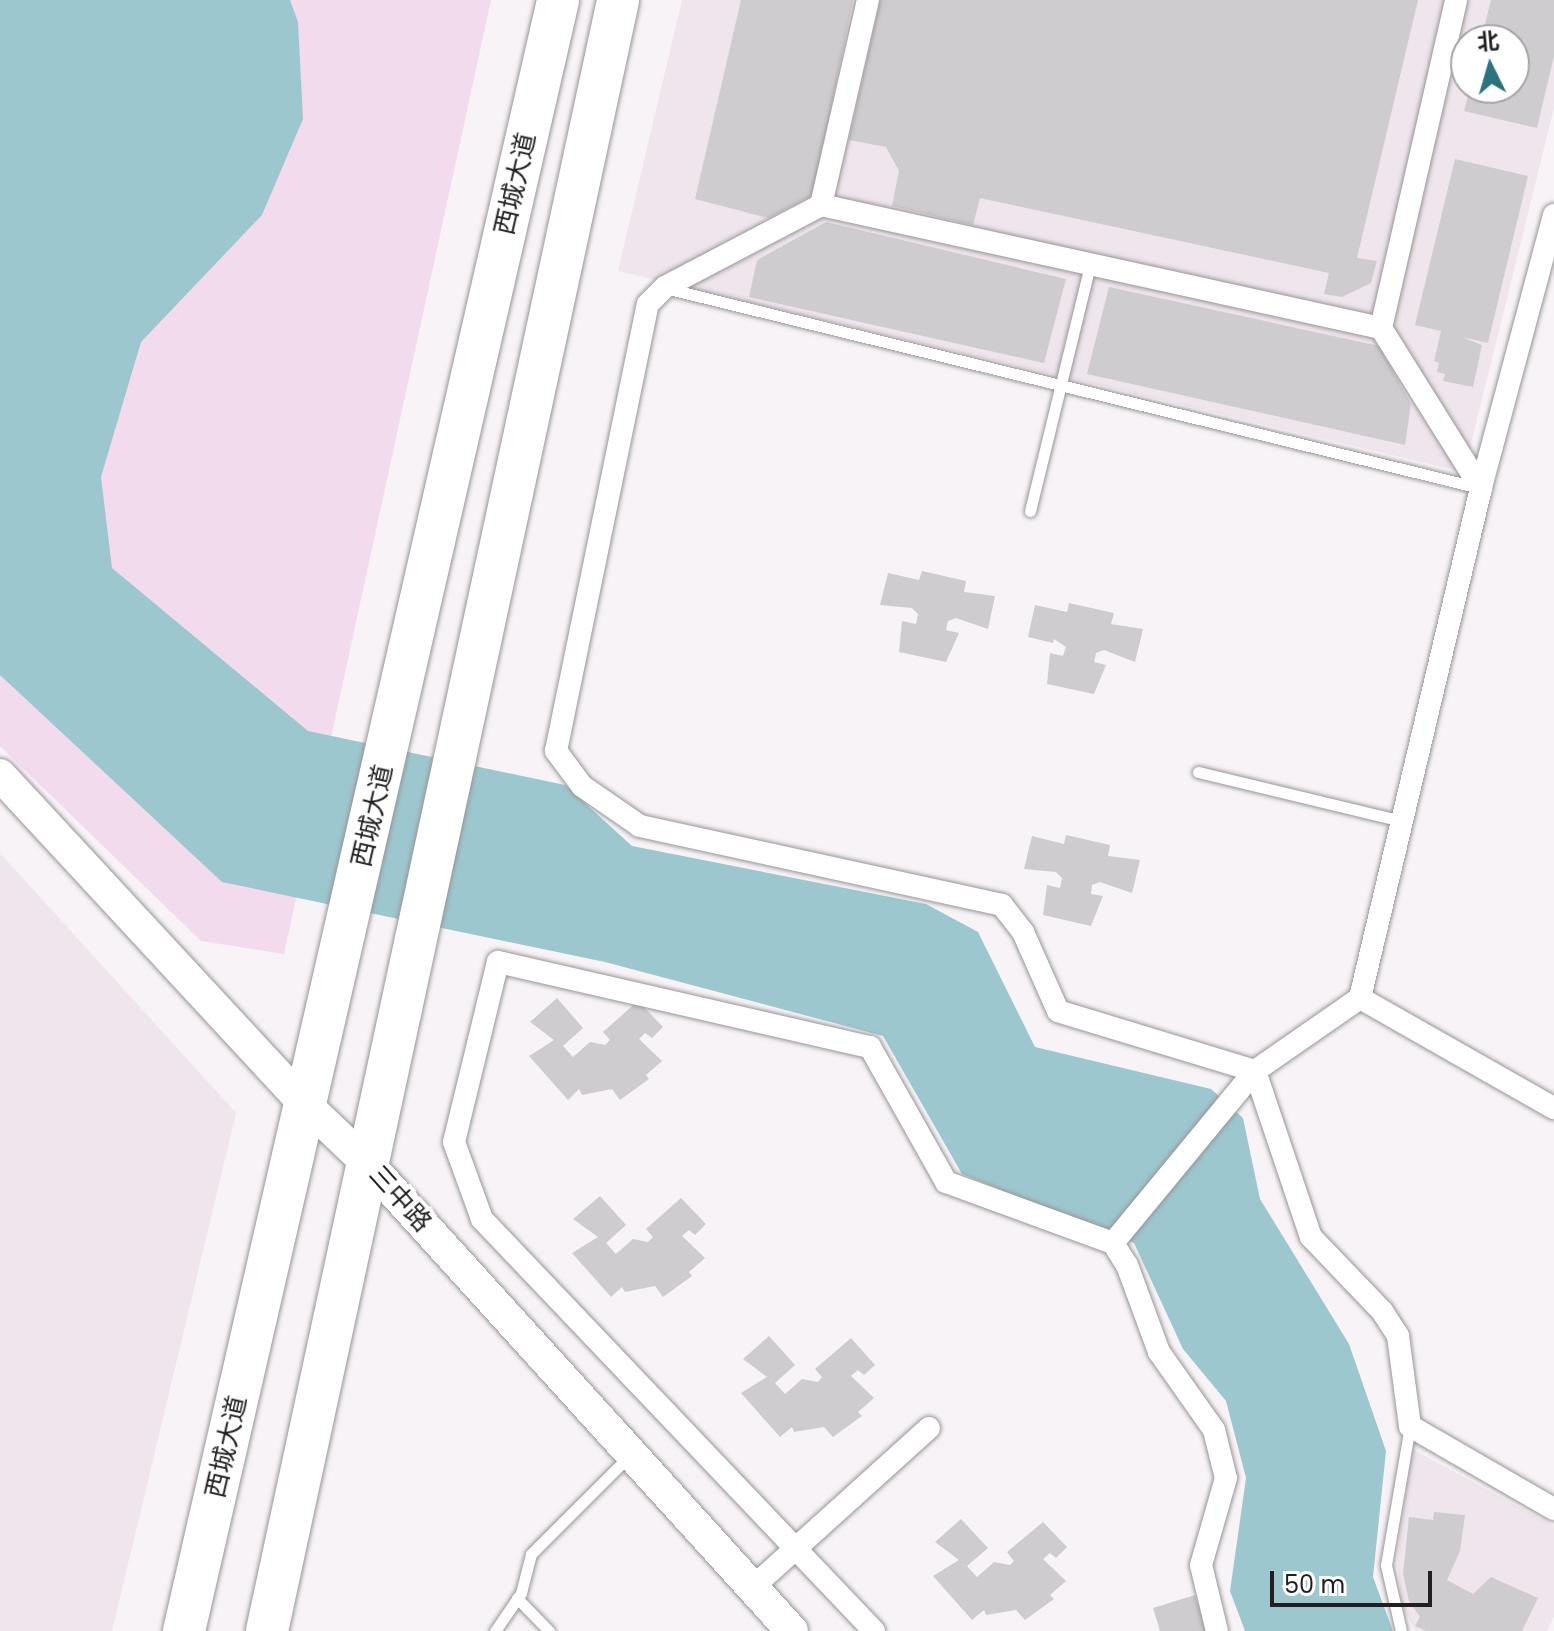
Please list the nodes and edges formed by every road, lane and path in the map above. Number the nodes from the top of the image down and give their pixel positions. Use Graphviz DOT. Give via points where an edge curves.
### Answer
graph roads {
  1 [pos="558,0"];
  2 [pos="618,0"];
  3 [pos="868,0"];
  4 [pos="1456,0"];
  5 [pos="821,205"];
  6 [pos="1554,215"];
  7 [pos="1090,264"];
  8 [pos="665,287"];
  9 [pos="1381,328"];
  10 [pos="1059,385"];
  11 [pos="1481,488"];
  12 [pos="1030,511"];
  13 [pos="1198,772"];
  14 [pos="0,775"];
  15 [pos="1402,821"];
  16 [pos="1360,998"];
  17 [pos="1255,1071"];
  18 [pos="307,1106"];
  19 [pos="1554,1108"];
  20 [pos="370,1166"];
  21 [pos="1113,1243"];
  22 [pos="1410,1426"];
  23 [pos="929,1428"];
  24 [pos="631,1454"];
  25 [pos="1554,1509"];
  26 [pos="796,1545"];
  27 [pos="753,1587"];
  28 [pos="517,1598"];
  29 [pos="184,1631"];
  30 [pos="267,1631"];
  31 [pos="495,1631"];
  32 [pos="549,1631"];
  33 [pos="792,1631"];
  34 [pos="874,1631"];
  35 [pos="1217,1631"];
  36 [pos="1401,1631"];
  1 -- 18 [label="highway, 西城大道"];
  2 -- 20 [label="highway"];
  3 -- 5 [label="street"];
  4 -- 9 [label="street"];
  5 -- 7 [label="street"];
  5 -- 8 [label="street"];
  6 -- 11 [label="street"];
  7 -- 9 [label="street"];
  7 -- 10 [label="lane"];
  8 -- 10 [label="lane"];
  8 -- 17 [label="street" via="648,304 556,751 566,769 640,826 1002,905 1023,932 1058,1011"];
  9 -- 11 [label="street"];
  10 -- 11 [label="lane"];
  10 -- 12 [label="lane"];
  11 -- 15 [label="street"];
  13 -- 15 [label="lane"];
  14 -- 18 [label="main road, 三中路"];
  15 -- 16 [label="street"];
  16 -- 17 [label="street"];
  16 -- 19 [label="street"];
  17 -- 21 [label="street"];
  17 -- 22 [label="street" via="1311,1237 1382,1311 1398,1336"];
  18 -- 20 [label="main road, 三中路"];
  18 -- 29 [label="highway, 西城大道"];
  20 -- 24 [label="main road, 三中路"];
  20 -- 30 [label="highway"];
  21 -- 26 [label="street" via="946,1182 870,1047 498,962 454,1142 482,1219"];
  21 -- 35 [label="street" via="1127,1265 1159,1352 1214,1430 1226,1478 1201,1565"];
  22 -- 25 [label="street"];
  22 -- 36 [label="lane" via="1386,1565"];
  23 -- 26 [label="street"];
  24 -- 27 [label="main road, 三中路"];
  24 -- 28 [label="lane" via="531,1554"];
  26 -- 27 [label="street"];
  26 -- 34 [label="street"];
  27 -- 33 [label="main road, 三中路"];
  28 -- 31 [label="lane"];
  28 -- 32 [label="lane"];
}
